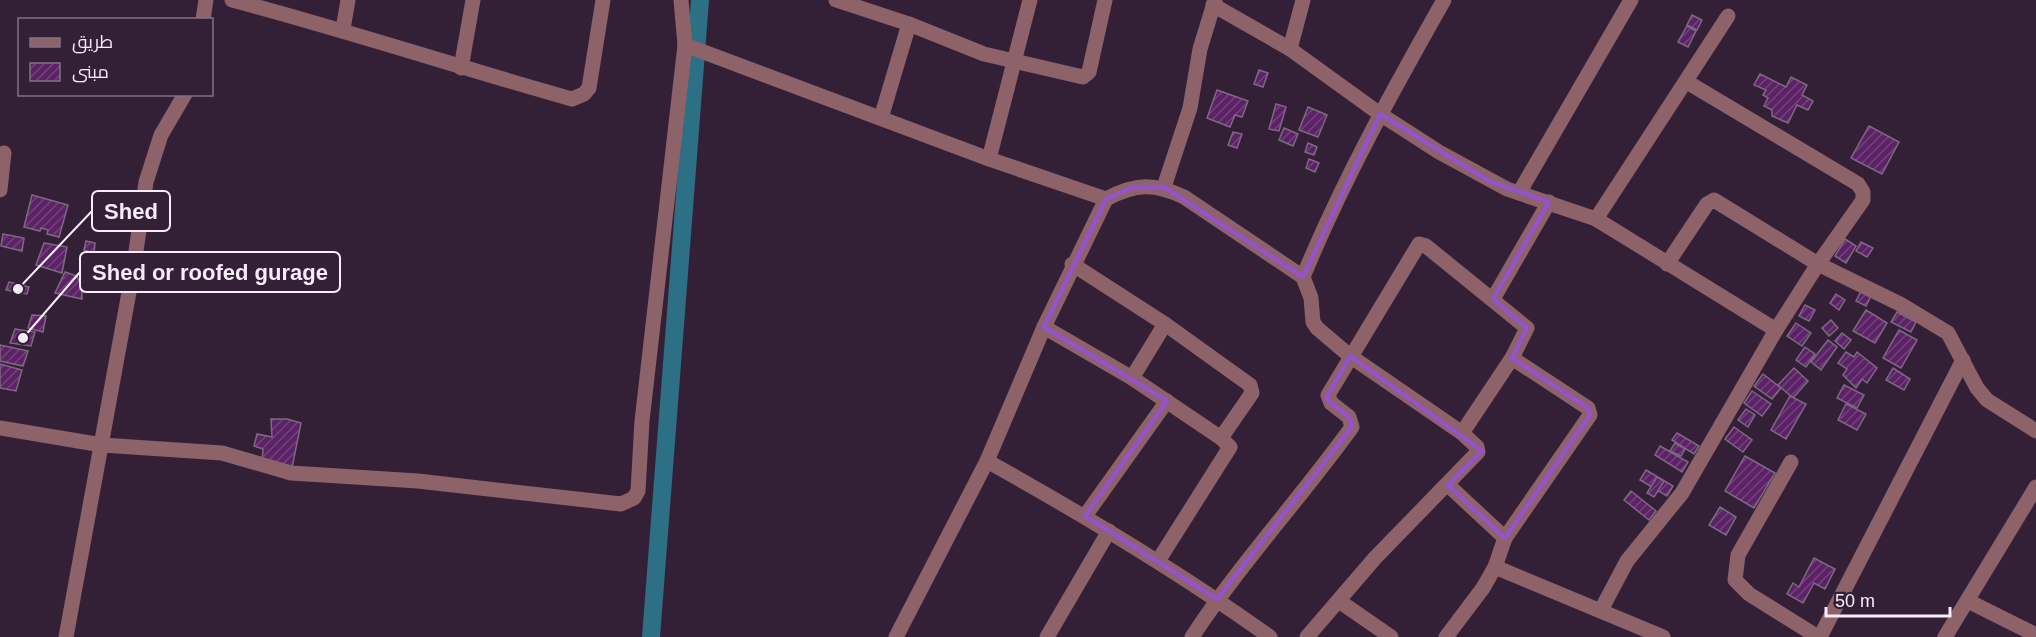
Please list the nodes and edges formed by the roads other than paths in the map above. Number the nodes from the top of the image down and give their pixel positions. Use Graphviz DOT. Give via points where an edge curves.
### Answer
graph roads {
  1 [pos="206,0"];
  2 [pos="232,0"];
  3 [pos="348,0"];
  4 [pos="472,0"];
  5 [pos="603,0"];
  6 [pos="681,0"];
  7 [pos="836,0"];
  8 [pos="1030,0"];
  9 [pos="1105,0"];
  10 [pos="1303,0"];
  11 [pos="1444,0"];
  12 [pos="1631,0"];
  13 [pos="1214,2"];
  14 [pos="1728,16"];
  15 [pos="204,18"];
  16 [pos="909,24"];
  17 [pos="343,29"];
  18 [pos="685,45"];
  19 [pos="1290,49"];
  20 [pos="1016,62"];
  21 [pos="461,68"];
  22 [pos="1687,82"];
  23 [pos="184,96"];
  24 [pos="1380,114"];
  25 [pos="881,118"];
  26 [pos="4,153"];
  27 [pos="989,159"];
  28 [pos="1164,187"];
  29 [pos="0,190"];
  30 [pos="1519,193"];
  31 [pos="1106,199"];
  32 [pos="1549,202"];
  33 [pos="1596,219"];
  34 [pos="1072,264"];
  35 [pos="1667,264"];
  36 [pos="1818,264"];
  37 [pos="1303,277"];
  38 [pos="1493,299"];
  39 [pos="1165,324"];
  40 [pos="1044,327"];
  41 [pos="1776,330"];
  42 [pos="1350,356"];
  43 [pos="1512,358"];
  44 [pos="1963,360"];
  45 [pos="1132,378"];
  46 [pos="1167,401"];
  47 [pos="0,428"];
  48 [pos="2036,431"];
  49 [pos="1462,434"];
  50 [pos="1221,438"];
  51 [pos="102,445"];
  52 [pos="987,461"];
  53 [pos="1791,462"];
  54 [pos="1448,485"];
  55 [pos="2036,487"];
  56 [pos="1085,516"];
  57 [pos="1109,531"];
  58 [pos="1505,538"];
  59 [pos="1158,561"];
  60 [pos="1495,567"];
  61 [pos="1217,599"];
  62 [pos="1339,601"];
  63 [pos="1968,601"];
  64 [pos="1600,610"];
  65 [pos="2036,635"];
  66 [pos="66,637"];
  67 [pos="896,637"];
  68 [pos="1047,637"];
  69 [pos="1192,637"];
  70 [pos="1270,637"];
  71 [pos="1307,637"];
  72 [pos="1391,637"];
  73 [pos="1446,637"];
  74 [pos="1663,637"];
  75 [pos="1819,637"];
  76 [pos="1945,637"];
  1 -- 15 [label="street"];
  2 -- 17 [label="street"];
  3 -- 17 [label="street"];
  4 -- 21 [label="street"];
  5 -- 21 [label="street" via="591,82 578,98"];
  6 -- 18 [label="street"];
  7 -- 16 [label="street"];
  8 -- 20 [label="street"];
  9 -- 20 [label="street" via="1086,76"];
  10 -- 19 [label="street"];
  11 -- 24 [label="street"];
  12 -- 30 [label="street"];
  13 -- 19 [label="street"];
  13 -- 28 [label="street" via="1200,49 1190,108"];
  14 -- 22 [label="street"];
  16 -- 20 [label="street" via="984,54"];
  16 -- 25 [label="street"];
  17 -- 21 [label="street"];
  18 -- 25 [label="street"];
  18 -- 51 [label="street" via="642,422 638,490 634,498 621,504 418,481 291,473 222,453"];
  19 -- 24 [label="street"];
  20 -- 27 [label="street"];
  22 -- 33 [label="street"];
  22 -- 36 [label="street" via="1858,184 1863,200"];
  23 -- 51 [label="street" via="161,135 146,182"];
  24 -- 30 [label="street" via="1453,160"];
  24 -- 37 [label="street"];
  25 -- 27 [label="street"];
  26 -- 29 [label="street"];
  27 -- 31 [label="street"];
  28 -- 31 [label="street" via="1131,188"];
  28 -- 37 [label="street" via="1185,197"];
  30 -- 32 [label="street"];
  31 -- 34 [label="street"];
  32 -- 33 [label="street"];
  32 -- 38 [label="street"];
  33 -- 35 [label="street"];
  34 -- 39 [label="street"];
  34 -- 40 [label="street"];
  35 -- 36 [label="street" via="1707,204 1714,200"];
  35 -- 41 [label="street"];
  36 -- 41 [label="street"];
  36 -- 44 [label="street" via="1900,304 1948,333"];
  37 -- 42 [label="street" via="1311,298 1314,325"];
  38 -- 42 [label="street" via="1419,244"];
  38 -- 43 [label="street" via="1527,328"];
  39 -- 45 [label="street"];
  39 -- 50 [label="street" via="1252,389"];
  40 -- 45 [label="street"];
  40 -- 52 [label="street"];
  41 -- 64 [label="street" via="1682,493 1627,561"];
  42 -- 49 [label="street"];
  42 -- 61 [label="street" via="1328,399 1349,417 1352,427"];
  43 -- 49 [label="street"];
  43 -- 58 [label="street" via="1588,408 1590,415"];
  44 -- 48 [label="street" via="1987,400"];
  44 -- 75 [label="street"];
  45 -- 46 [label="street"];
  46 -- 50 [label="street"];
  46 -- 56 [label="street"];
  47 -- 51 [label="street"];
  49 -- 54 [label="street" via="1478,452"];
  50 -- 59 [label="street" via="1230,452"];
  51 -- 66 [label="street"];
  52 -- 56 [label="street"];
  52 -- 67 [label="street"];
  53 -- 75 [label="street" via="1738,555 1735,580 1749,594"];
  54 -- 58 [label="street"];
  54 -- 62 [label="street"];
  55 -- 63 [label="street"];
  56 -- 57 [label="street"];
  57 -- 59 [label="street"];
  57 -- 68 [label="street"];
  58 -- 60 [label="street"];
  59 -- 61 [label="street"];
  60 -- 64 [label="street"];
  60 -- 73 [label="street"];
  61 -- 69 [label="street"];
  61 -- 70 [label="street"];
  62 -- 71 [label="street"];
  62 -- 72 [label="street"];
  63 -- 65 [label="street"];
  63 -- 76 [label="street"];
  64 -- 74 [label="street"];
}
